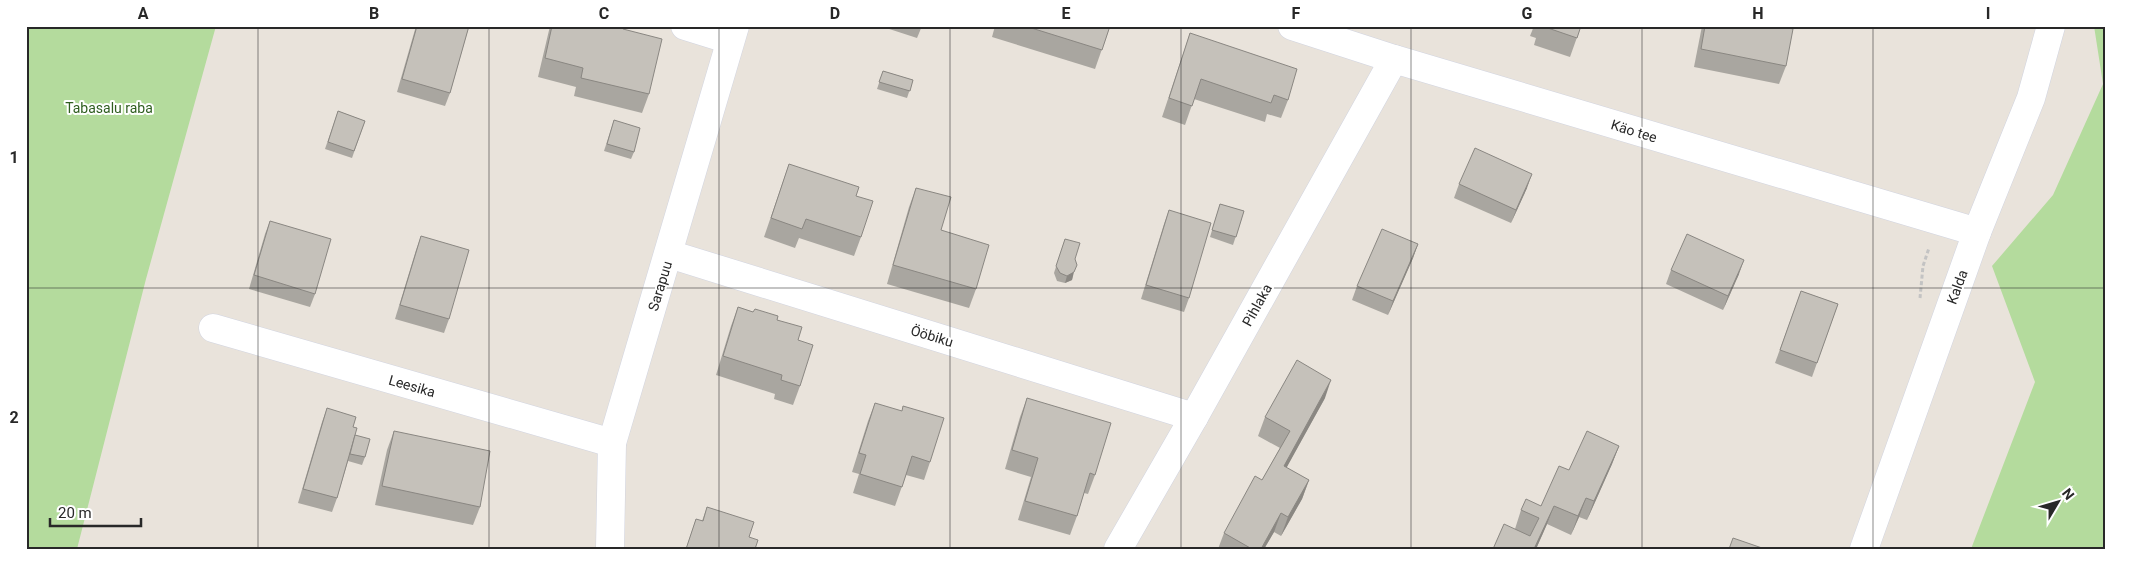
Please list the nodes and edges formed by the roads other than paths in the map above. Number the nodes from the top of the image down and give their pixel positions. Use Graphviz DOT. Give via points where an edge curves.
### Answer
graph roads {
  1 [pos="685,26"];
  2 [pos="1292,26"];
  3 [pos="2051,26"];
  4 [pos="732,33"];
  5 [pos="1394,59"];
  6 [pos="1977,232"];
  7 [pos="669,254"];
  8 [pos="213,328"];
  9 [pos="1194,417"];
  10 [pos="612,443"];
  11 [pos="610,549"];
  12 [pos="1118,549"];
  13 [pos="1864,549"];
  1 -- 4 [label="street"];
  2 -- 5 [label="street, Käo tee"];
  3 -- 6 [label="street, Kalda" via="2031,98"];
  4 -- 7 [label="street, Sarapuu"];
  5 -- 6 [label="street, Käo tee"];
  5 -- 9 [label="street, Pihlaka"];
  6 -- 13 [label="street, Kalda"];
  7 -- 9 [label="street, Ööbiku"];
  7 -- 10 [label="street, Sarapuu"];
  8 -- 10 [label="street, Leesika"];
  9 -- 12 [label="street, Pihlaka"];
  10 -- 11 [label="street, Sarapuu"];
}
